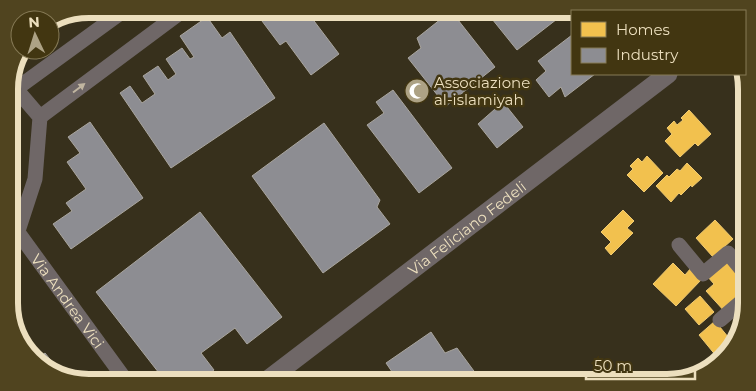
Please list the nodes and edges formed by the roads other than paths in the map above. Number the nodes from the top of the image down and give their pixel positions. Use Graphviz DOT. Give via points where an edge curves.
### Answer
graph roads {
  1 [pos="113,18"];
  2 [pos="172,18"];
  3 [pos="667,75"];
  4 [pos="18,85"];
  5 [pos="18,93"];
  6 [pos="40,117"];
  7 [pos="18,214"];
  8 [pos="18,232"];
  9 [pos="679,245"];
  10 [pos="738,265"];
  11 [pos="738,305"];
  12 [pos="720,320"];
  13 [pos="121,374"];
  14 [pos="277,374"];
  1 -- 4 [label="street"];
  6 -- 2 [label="street, one-way"];
  3 -- 14 [label="street, Via Feliciano Fedeli"];
  5 -- 6 [label="street"];
  6 -- 7 [label="street" via="34,179"];
  8 -- 13 [label="street, Via Andrea Vici"];
  9 -- 10 [label="street" via="703,274 728,253"];
  11 -- 12 [label="street"];
}
